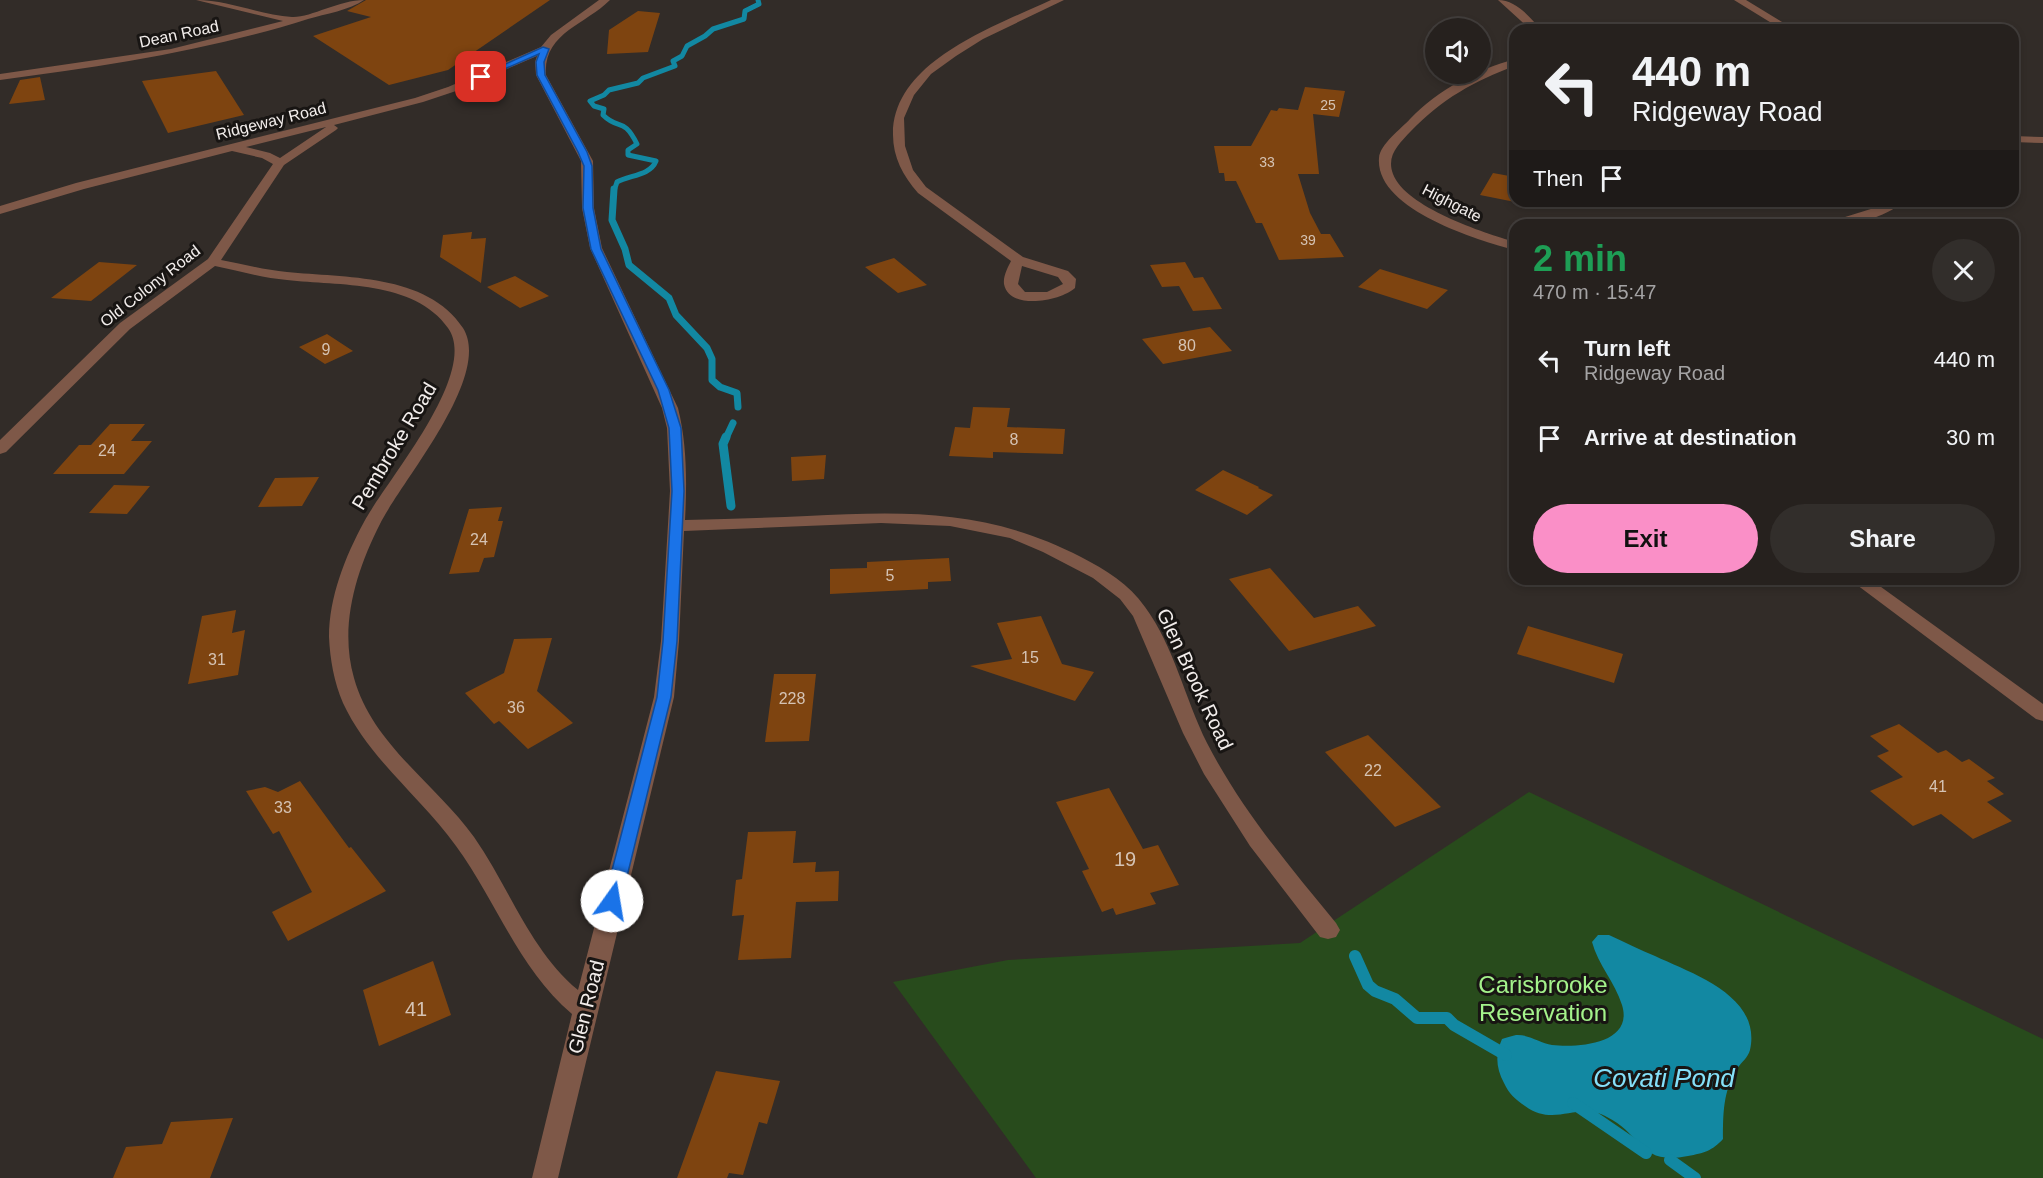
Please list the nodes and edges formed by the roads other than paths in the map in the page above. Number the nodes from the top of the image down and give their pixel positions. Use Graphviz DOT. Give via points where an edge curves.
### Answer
graph roads {
  1 [pos="201,0"];
  2 [pos="359,0"];
  3 [pos="605,0"];
  4 [pos="1059,0"];
  5 [pos="1503,0"];
  6 [pos="1739,0"];
  7 [pos="295,21"];
  8 [pos="1530,24"];
  9 [pos="1780,24"];
  10 [pos="545,49"];
  11 [pos="1509,64"];
  12 [pos="0,77"];
  13 [pos="352,117"];
  14 [pos="2019,139"];
  15 [pos="2043,140"];
  16 [pos="226,149"];
  17 [pos="280,163"];
  18 [pos="1886,207"];
  19 [pos="0,210"];
  20 [pos="1852,219"];
  21 [pos="1509,244"];
  22 [pos="1018,260"];
  23 [pos="213,262"];
  24 [pos="0,449"];
  25 [pos="676,526"];
  26 [pos="1866,585"];
  27 [pos="2043,714"];
  28 [pos="1328,930"];
  29 [pos="585,1010"];
  30 [pos="545,1178"];
  1 -- 7 [label="street"];
  2 -- 7 [label="street, Dean Road"];
  3 -- 10 [label="street" via="563,29"];
  4 -- 22 [label="street" via="939,63 906,96 897,123 903,161 917,185"];
  5 -- 8 [label="street"];
  6 -- 9 [label="street"];
  7 -- 12 [label="street, Dean Road" via="173,52"];
  10 -- 13 [label="street, Ridgeway Road" via="441,93"];
  10 -- 25 [label="street, Glen Road" via="541,75 588,166 588,208 596,249 660,382 672,417 678,477"];
  11 -- 21 [label="street, Highgate" via="1466,81 1441,96 1390,148 1385,160 1392,183 1425,210 1465,230"];
  13 -- 16 [label="street, Ridgeway Road"];
  13 -- 17 [label="street, Old Colony Road"];
  14 -- 15 [label="street"];
  16 -- 17 [label="street" via="260,153"];
  16 -- 19 [label="street, Ridgeway Road"];
  17 -- 23 [label="street, Old Colony Road"];
  18 -- 20 [label="street"];
  23 -- 24 [label="street, Old Colony Road" via="118,332"];
  23 -- 29 [label="street, Pembroke Road" via="400,290 425,301 456,329 462,351 457,386 381,506 351,569 339,630 340,663 354,708 370,733 464,840 546,975"];
  25 -- 28 [label="street, Glen Brook Road" via="889,517 950,519 1033,540 1109,581 1130,598 1143,617 1197,743 1229,798"];
  25 -- 29 [label="street, Glen Road" via="664,697"];
  26 -- 27 [label="street"];
  29 -- 30 [label="street, Glen Road"];
}
